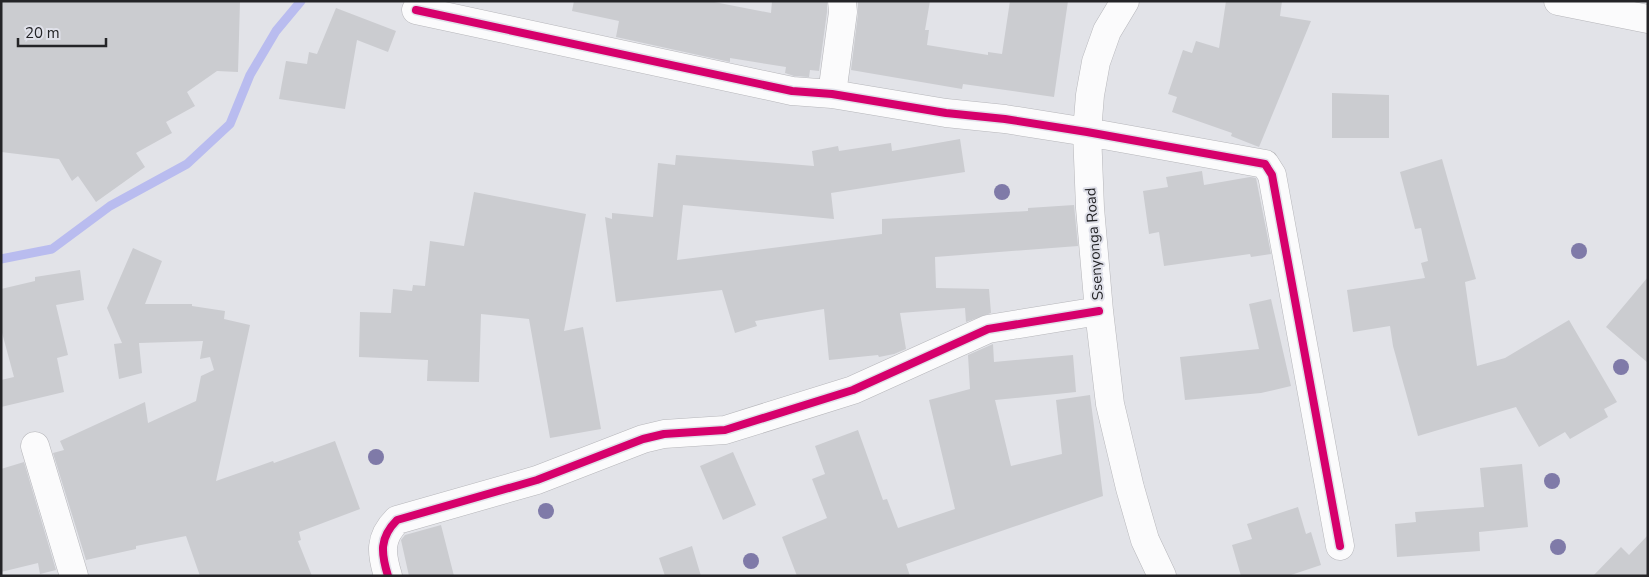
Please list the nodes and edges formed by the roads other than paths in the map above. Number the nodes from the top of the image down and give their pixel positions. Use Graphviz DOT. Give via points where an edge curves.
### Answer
graph roads {
  1 [pos="842,1"];
  2 [pos="1125,1"];
  3 [pos="1558,1"];
  4 [pos="416,10"];
  5 [pos="1648,19"];
  6 [pos="832,94"];
  7 [pos="1087,132"];
  8 [pos="1099,311"];
  9 [pos="36,446"];
  10 [pos="1340,546"];
  11 [pos="74,576"];
  12 [pos="388,576"];
  13 [pos="1162,576"];
  1 -- 6 [label="street"];
  2 -- 7 [label="street, Ssenyonga Road" via="1107,31 1096,62"];
  3 -- 5 [label="street"];
  4 -- 6 [label="street" via="792,91"];
  6 -- 7 [label="street"];
  7 -- 8 [label="street, Ssenyonga Road"];
  7 -- 10 [label="street" via="1253,161 1265,164 1272,175"];
  8 -- 12 [label="street" via="988,329 853,390 725,430 664,434 643,439 537,480 397,520 385,536 382,555"];
  8 -- 13 [label="street, Ssenyonga Road" via="1112,414 1145,540"];
  9 -- 11 [label="street"];
}
